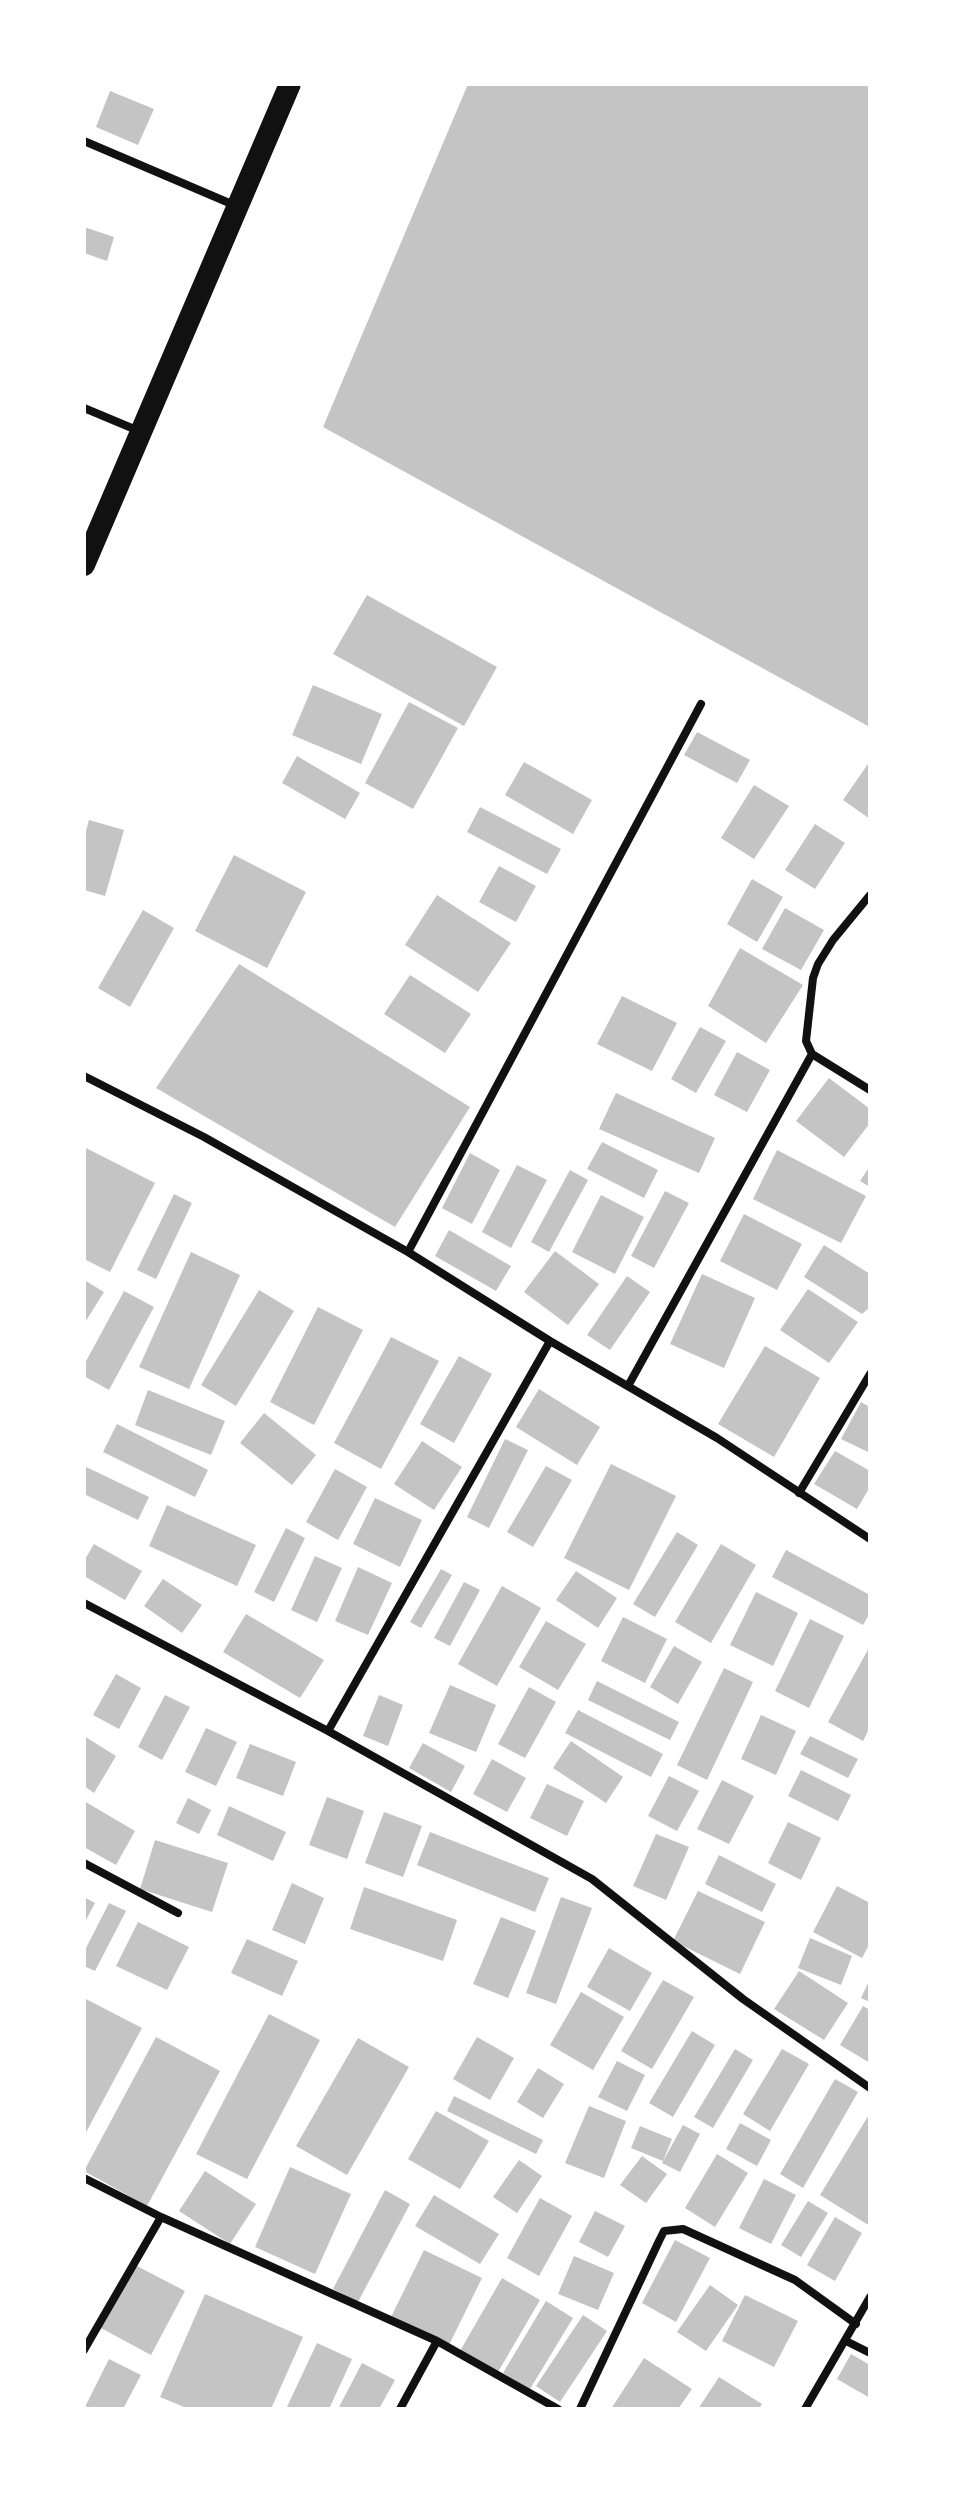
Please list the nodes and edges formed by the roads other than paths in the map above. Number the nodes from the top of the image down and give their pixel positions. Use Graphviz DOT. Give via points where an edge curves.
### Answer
graph roads {
  1 [pos="290,84"];
  2 [pos="84,141"];
  3 [pos="238,207"];
  4 [pos="84,408"];
  5 [pos="139,432"];
  6 [pos="84,565"];
  7 [pos="701,704"];
  8 [pos="870,895"];
  9 [pos="812,1054"];
  10 [pos="84,1076"];
  11 [pos="870,1090"];
  12 [pos="408,1252"];
  13 [pos="550,1341"];
  14 [pos="870,1374"];
  15 [pos="628,1386"];
  16 [pos="799,1493"];
  17 [pos="870,1539"];
  18 [pos="84,1603"];
  19 [pos="328,1731"];
  20 [pos="84,1863"];
  21 [pos="178,1913"];
  22 [pos="870,2088"];
  23 [pos="84,2178"];
  24 [pos="161,2217"];
  25 [pos="870,2297"];
  26 [pos="856,2324"];
  27 [pos="437,2341"];
  28 [pos="846,2341"];
  29 [pos="84,2350"];
  30 [pos="870,2353"];
  31 [pos="807,2408"];
  32 [pos="400,2409"];
  33 [pos="558,2409"];
  34 [pos="580,2409"];
  1 -- 3 [label="highway"];
  2 -- 3 [label="street"];
  3 -- 5 [label="highway"];
  4 -- 5 [label="street"];
  5 -- 6 [label="highway"];
  7 -- 12 [label="street"];
  8 -- 9 [label="street" via="833,940 813,978 806,1041"];
  9 -- 11 [label="street"];
  9 -- 15 [label="street"];
  10 -- 12 [label="street"];
  12 -- 13 [label="street"];
  13 -- 15 [label="street"];
  13 -- 19 [label="street"];
  14 -- 16 [label="street"];
  15 -- 16 [label="street"];
  16 -- 17 [label="street"];
  18 -- 19 [label="street"];
  19 -- 22 [label="street" via="592,1879 743,1999"];
  20 -- 21 [label="street"];
  23 -- 24 [label="street"];
  24 -- 27 [label="street"];
  24 -- 29 [label="street"];
  25 -- 26 [label="street"];
  26 -- 28 [label="street"];
  26 -- 34 [label="street" via="795,2280 672,2228 664,2231"];
  27 -- 32 [label="street"];
  27 -- 33 [label="street"];
  28 -- 30 [label="street"];
  28 -- 31 [label="street"];
}
